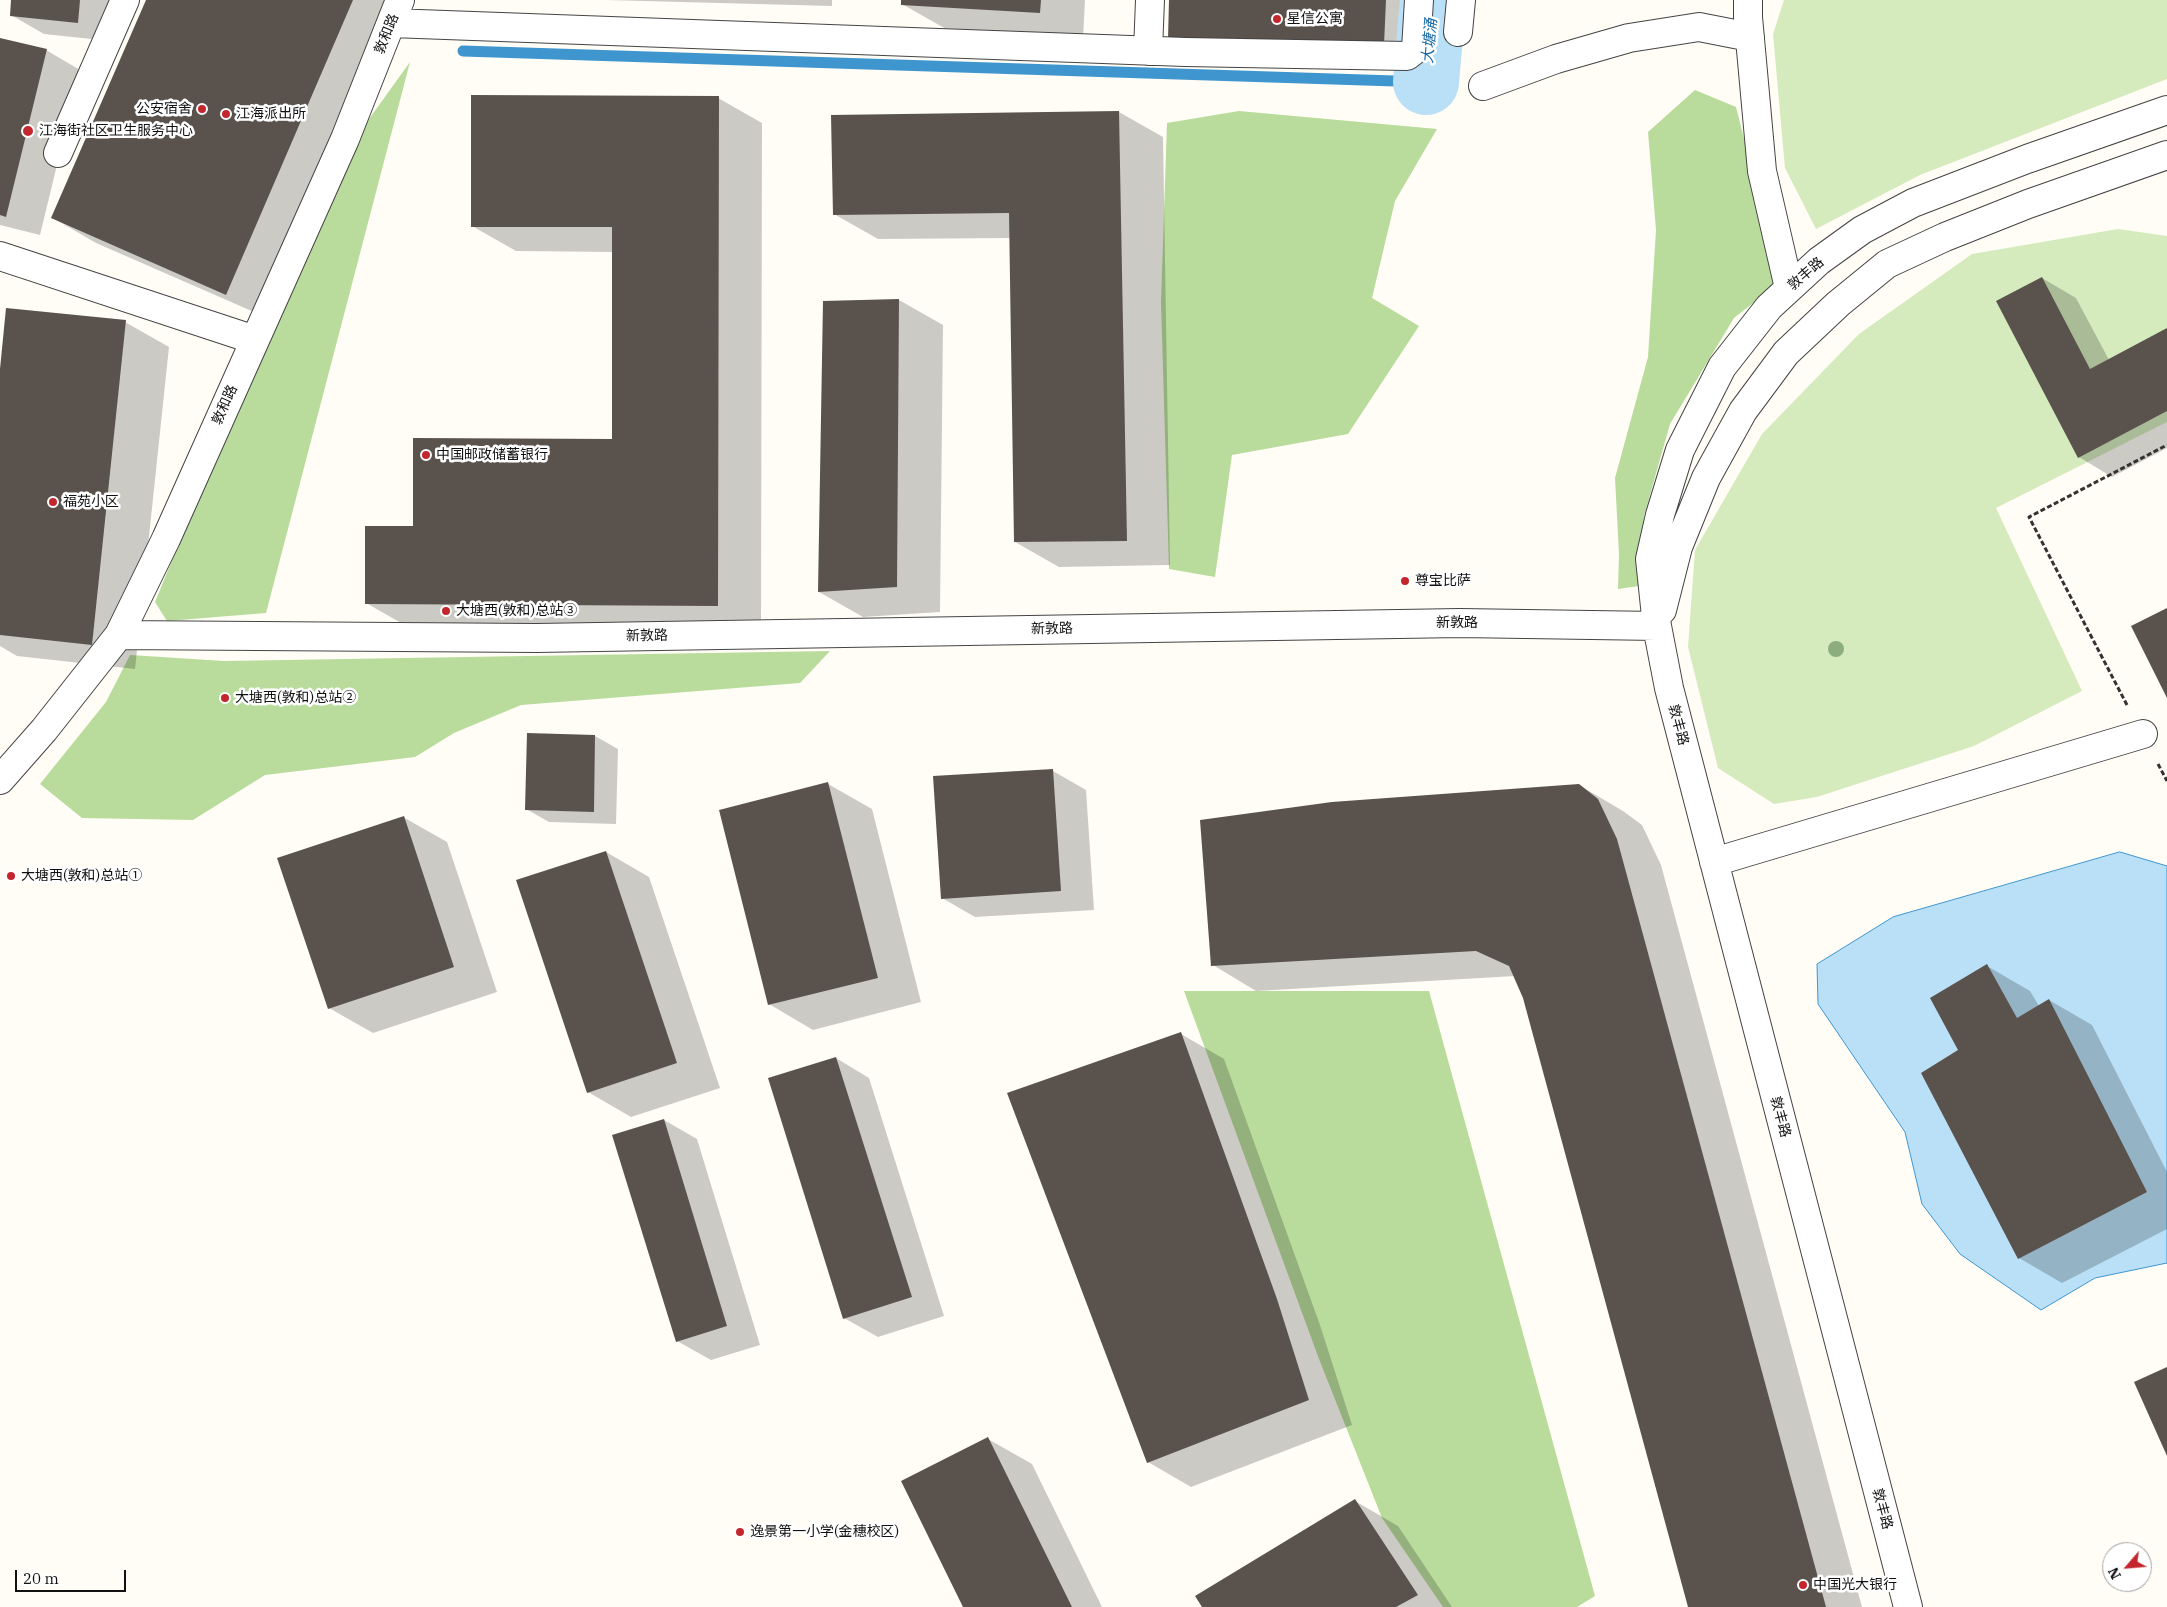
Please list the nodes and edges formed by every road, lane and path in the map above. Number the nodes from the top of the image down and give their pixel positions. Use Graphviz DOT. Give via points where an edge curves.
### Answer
graph roads {
  1 [pos="125,0"];
  2 [pos="1150,0"];
  3 [pos="1419,0"];
  4 [pos="1461,0"];
  5 [pos="1748,0"];
  6 [pos="396,11"];
  7 [pos="1458,32"];
  8 [pos="1750,37"];
  9 [pos="1148,51"];
  10 [pos="1484,86"];
  11 [pos="2167,110"];
  12 [pos="58,153"];
  13 [pos="2167,155"];
  14 [pos="0,256"];
  15 [pos="1789,288"];
  16 [pos="255,340"];
  17 [pos="2167,445"];
  18 [pos="1657,626"];
  19 [pos="119,635"];
  20 [pos="2142,734"];
  21 [pos="0,780"];
  22 [pos="2167,781"];
  23 [pos="1714,862"];
  24 [pos="1908,1607"];
  1 -- 12 [label="street"];
  2 -- 9 [label="street"];
  3 -- 9 [label="street" via="1416,49 1407,56"];
  4 -- 7 [label="street"];
  5 -- 8 [label="street"];
  6 -- 9 [label="street"];
  6 -- 16 [label="street, 敦和路" via="345,139"];
  8 -- 10 [label="street" via="1699,27 1629,38 1556,58"];
  8 -- 15 [label="street" via="1762,171"];
  11 -- 15 [label="street, 敦丰路" via="1913,202 1862,230"];
  13 -- 18 [label="street, 敦丰路" via="1945,237 1887,264 1838,304 1786,353 1743,411 1706,478 1678,547"];
  14 -- 16 [label="street"];
  15 -- 18 [label="street, 敦丰路" via="1769,307 1722,367 1680,450 1650,559"];
  16 -- 19 [label="street, 敦和路"];
  17 -- 20 [label="path" via="2029,518"];
  18 -- 19 [label="street, 新敦路" via="1460,623 536,638"];
  18 -- 23 [label="street, 敦丰路" via="1669,688"];
  19 -- 21 [label="street, 敦和路"];
  20 -- 22 [label="path"];
  20 -- 23 [label="street"];
  23 -- 24 [label="street, 敦丰路"];
}
